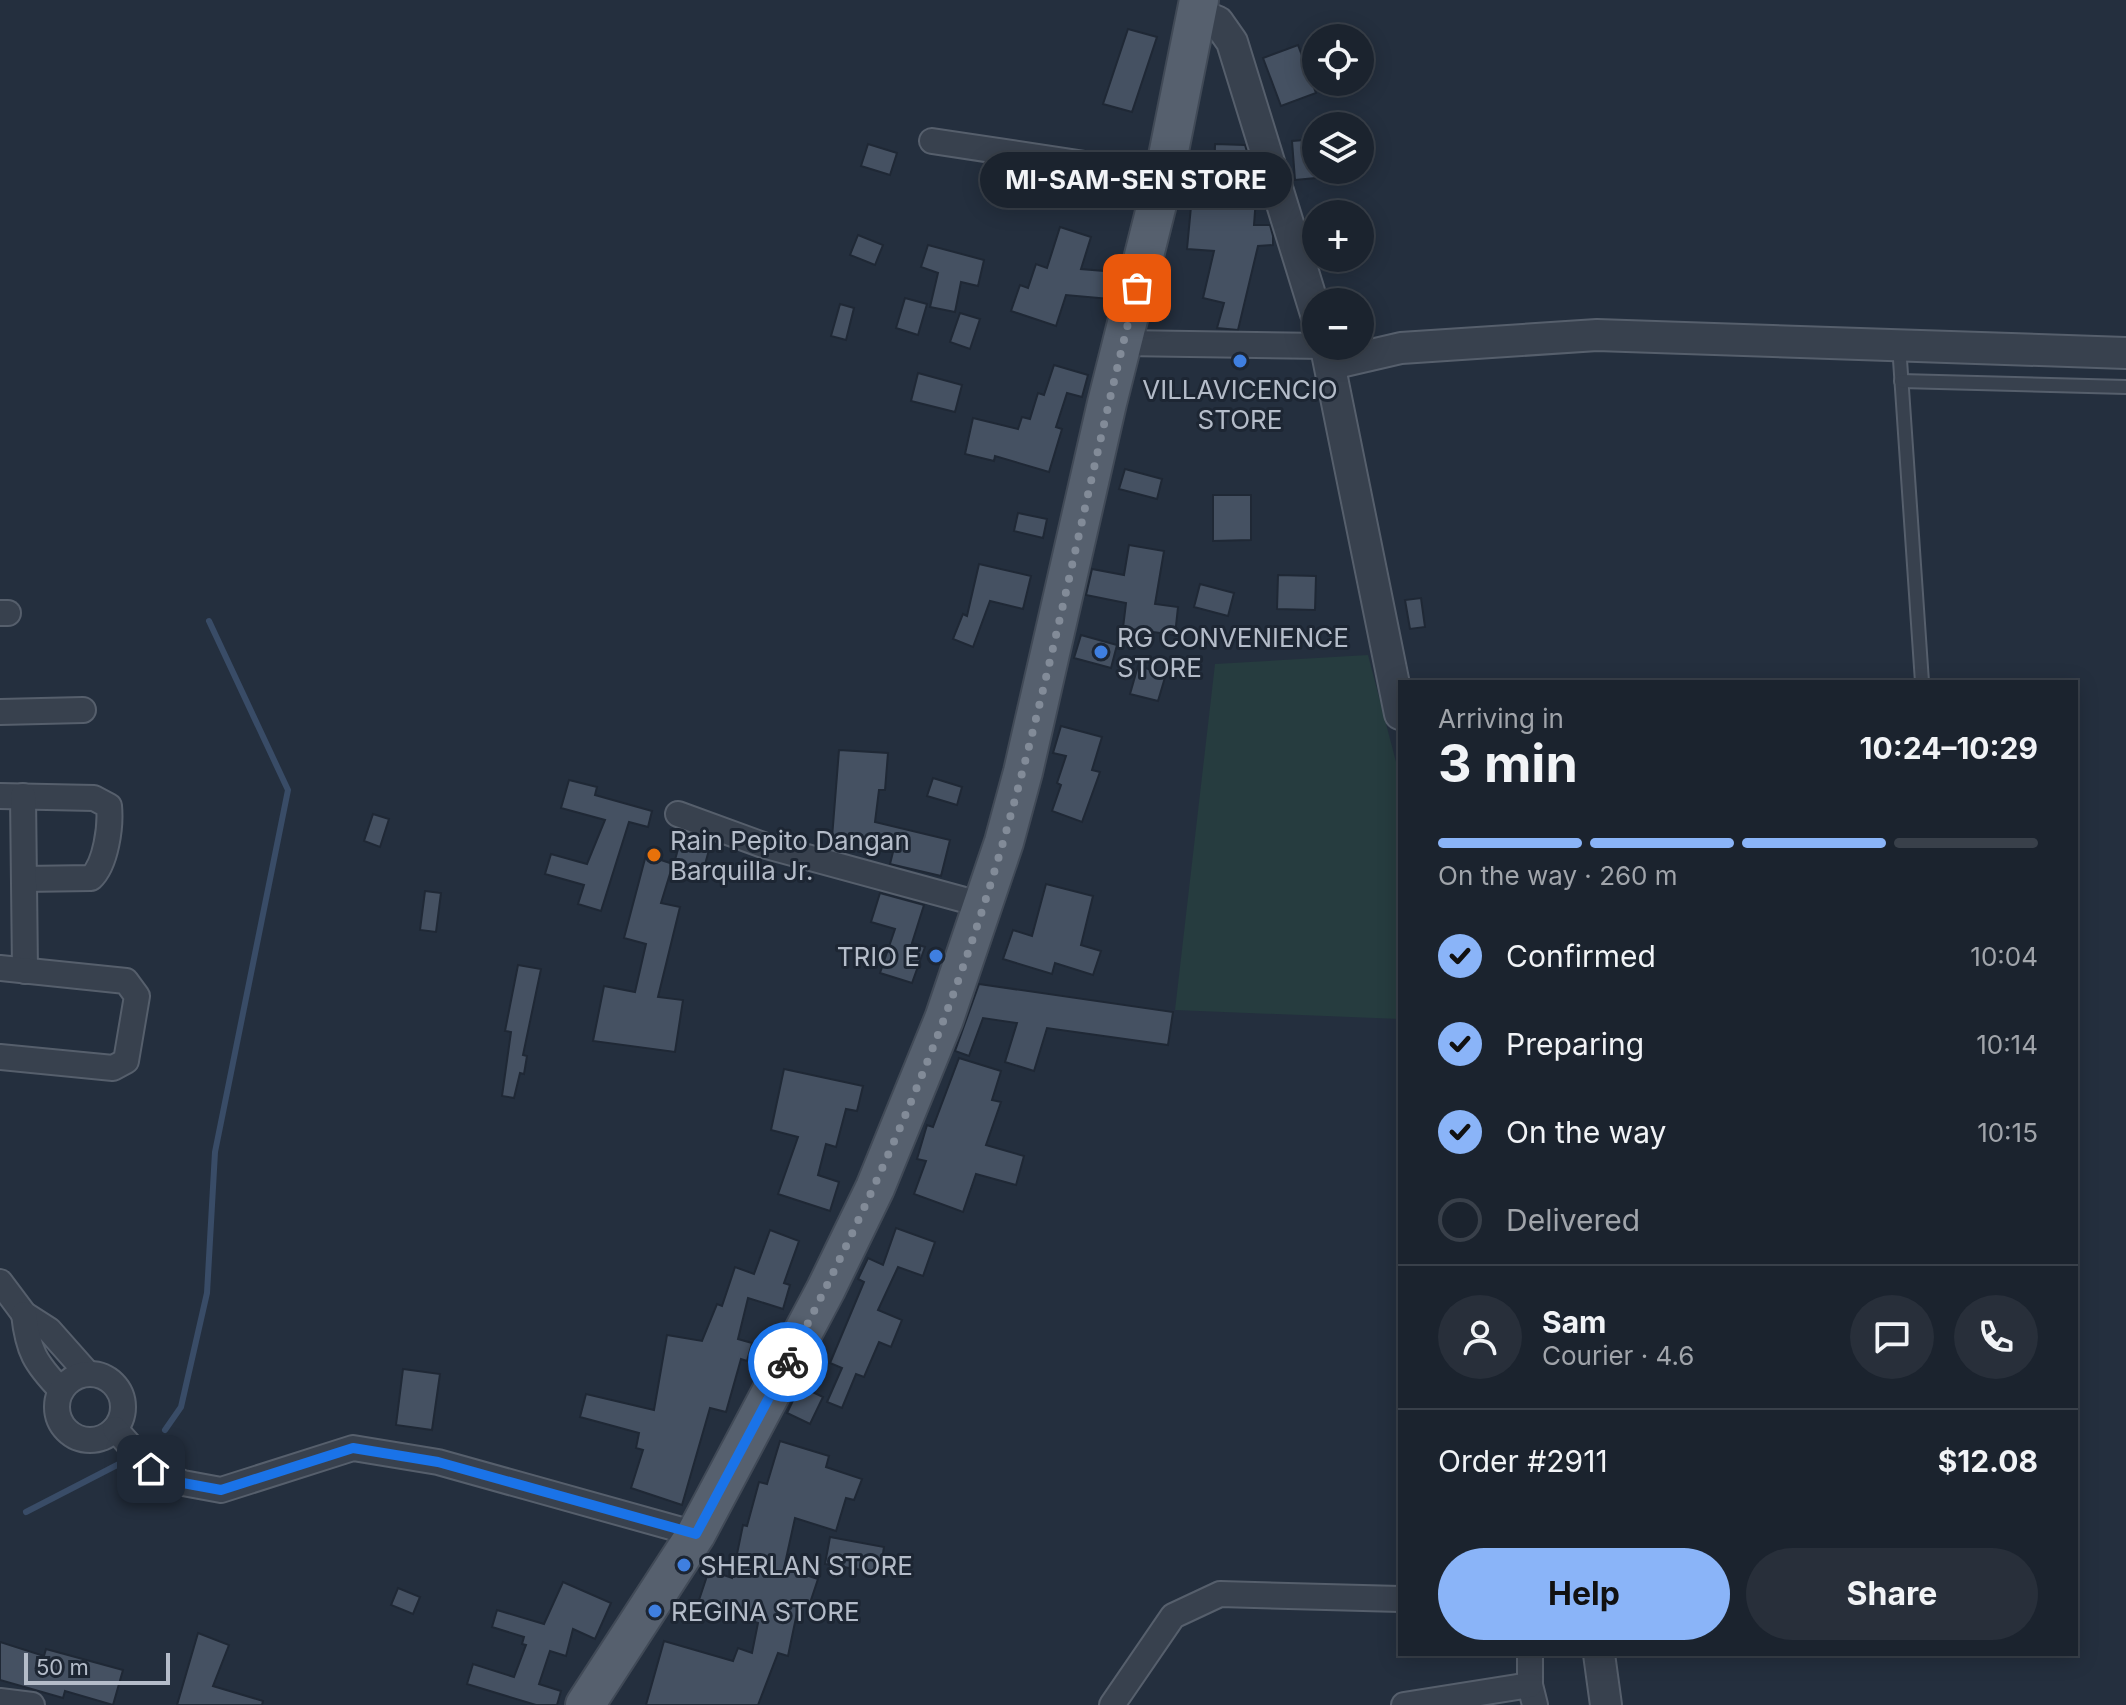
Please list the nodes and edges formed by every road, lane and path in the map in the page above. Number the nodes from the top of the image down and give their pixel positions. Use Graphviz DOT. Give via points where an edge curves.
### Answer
graph roads {
  1 [pos="1198,7"];
  2 [pos="932,141"];
  3 [pos="1164,176"];
  4 [pos="1308,288"];
  5 [pos="1123,343"];
  6 [pos="1899,345"];
  7 [pos="1374,349"];
  8 [pos="1302,351"];
  9 [pos="2126,353"];
  10 [pos="1329,360"];
  11 [pos="1901,381"];
  12 [pos="2126,387"];
  13 [pos="1922,680"];
  14 [pos="1398,704"];
  15 [pos="83,710"];
  16 [pos="0,712"];
  17 [pos="12,796"];
  18 [pos="678,814"];
  19 [pos="24,879"];
  20 [pos="983,905"];
  21 [pos="0,968"];
  22 [pos="25,971"];
  23 [pos="0,1057"];
  24 [pos="0,1282"];
  25 [pos="24,1314"];
  26 [pos="88,1374"];
  27 [pos="61,1390"];
  28 [pos="115,1429"];
  29 [pos="696,1534"];
  30 [pos="1398,1599"];
  31 [pos="1530,1656"];
  32 [pos="1599,1656"];
  33 [pos="1532,1695"];
  34 [pos="0,1701"];
  35 [pos="32,1705"];
  36 [pos="585,1705"];
  37 [pos="1112,1705"];
  38 [pos="1404,1705"];
  39 [pos="1606,1705"];
  1 -- 3 [label="main road"];
  1 -- 4 [label="street" via="1232,42"];
  2 -- 3 [label="street"];
  3 -- 5 [label="main road"];
  5 -- 8 [label="street"];
  5 -- 20 [label="main road" via="1041,698"];
  6 -- 7 [label="street" via="1597,335"];
  6 -- 9 [label="street"];
  6 -- 11 [label="lane"];
  10 -- 14 [label="street"];
  11 -- 12 [label="lane"];
  11 -- 13 [label="lane"];
  15 -- 16 [label="street"];
  17 -- 19 [label="street"];
  17 -- 19 [label="street" via="94,798 109,806 98,871 91,878"];
  18 -- 20 [label="street" via="763,845"];
  19 -- 22 [label="street"];
  20 -- 29 [label="main road" via="944,1019 875,1188"];
  21 -- 22 [label="street"];
  22 -- 23 [label="street" via="109,978 134,988 126,1061 101,1068"];
  24 -- 25 [label="street"];
  25 -- 26 [label="street" via="49,1330"];
  25 -- 27 [label="street" via="27,1346"];
  26 -- 27 [label="street" via="68,1381"];
  26 -- 28 [label="street" via="117,1388 123,1409"];
  27 -- 28 [label="street" via="56,1411 66,1431 85,1441"];
  28 -- 29 [label="street" via="151,1469 183,1483 221,1490 353,1448 438,1462"];
  29 -- 36 [label="main road"];
  30 -- 37 [label="street" via="1220,1594 1173,1616"];
  31 -- 33 [label="street"];
  32 -- 39 [label="street"];
  33 -- 38 [label="street"];
  34 -- 35 [label="street"];
}
